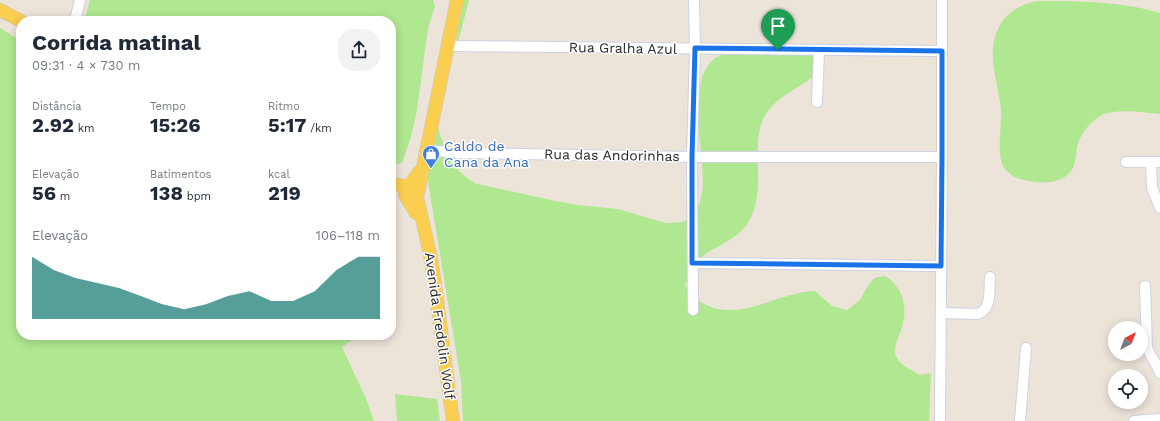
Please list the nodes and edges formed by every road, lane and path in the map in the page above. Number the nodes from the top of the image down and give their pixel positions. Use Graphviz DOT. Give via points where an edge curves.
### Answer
graph roads {
  1 [pos="80,0"];
  2 [pos="457,0"];
  3 [pos="694,0"];
  4 [pos="942,0"];
  5 [pos="0,10"];
  6 [pos="76,16"];
  7 [pos="16,18"];
  8 [pos="448,46"];
  9 [pos="695,48"];
  10 [pos="819,50"];
  11 [pos="942,51"];
  12 [pos="818,102"];
  13 [pos="427,150"];
  14 [pos="692,157"];
  15 [pos="942,157"];
  16 [pos="1126,162"];
  17 [pos="1156,162"];
  18 [pos="396,185"];
  19 [pos="396,190"];
  20 [pos="411,192"];
  21 [pos="1160,208"];
  22 [pos="692,263"];
  23 [pos="941,266"];
  24 [pos="990,277"];
  25 [pos="1145,286"];
  26 [pos="693,310"];
  27 [pos="941,313"];
  28 [pos="1026,348"];
  29 [pos="1160,373"];
  30 [pos="1160,419"];
  31 [pos="453,421"];
  32 [pos="940,421"];
  33 [pos="1020,421"];
  34 [pos="1134,421"];
  1 -- 6 [label="street"];
  2 -- 8 [label="main road"];
  3 -- 9 [label="street"];
  4 -- 11 [label="street"];
  5 -- 7 [label="main road"];
  8 -- 9 [label="street, Rua Gralha Azul"];
  8 -- 13 [label="main road"];
  9 -- 10 [label="street, Rua Gralha Azul"];
  9 -- 14 [label="street"];
  10 -- 11 [label="street, Rua Gralha Azul"];
  10 -- 12 [label="street"];
  11 -- 15 [label="street"];
  13 -- 14 [label="street, Rua das Andorinhas"];
  13 -- 20 [label="main road"];
  14 -- 15 [label="street, Rua das Andorinhas"];
  14 -- 22 [label="street"];
  15 -- 23 [label="street"];
  16 -- 17 [label="street"];
  17 -- 21 [label="street" via="1152,188"];
  18 -- 20 [label="main road"];
  19 -- 20 [label="main road"];
  20 -- 31 [label="main road, Avenida Fredolin Wolf" via="430,254"];
  22 -- 23 [label="street"];
  22 -- 26 [label="street"];
  23 -- 27 [label="street"];
  24 -- 27 [label="street" via="988,306 984,312"];
  25 -- 29 [label="street" via="1147,347"];
  27 -- 32 [label="street"];
  28 -- 33 [label="street"];
  30 -- 34 [label="street"];
}
